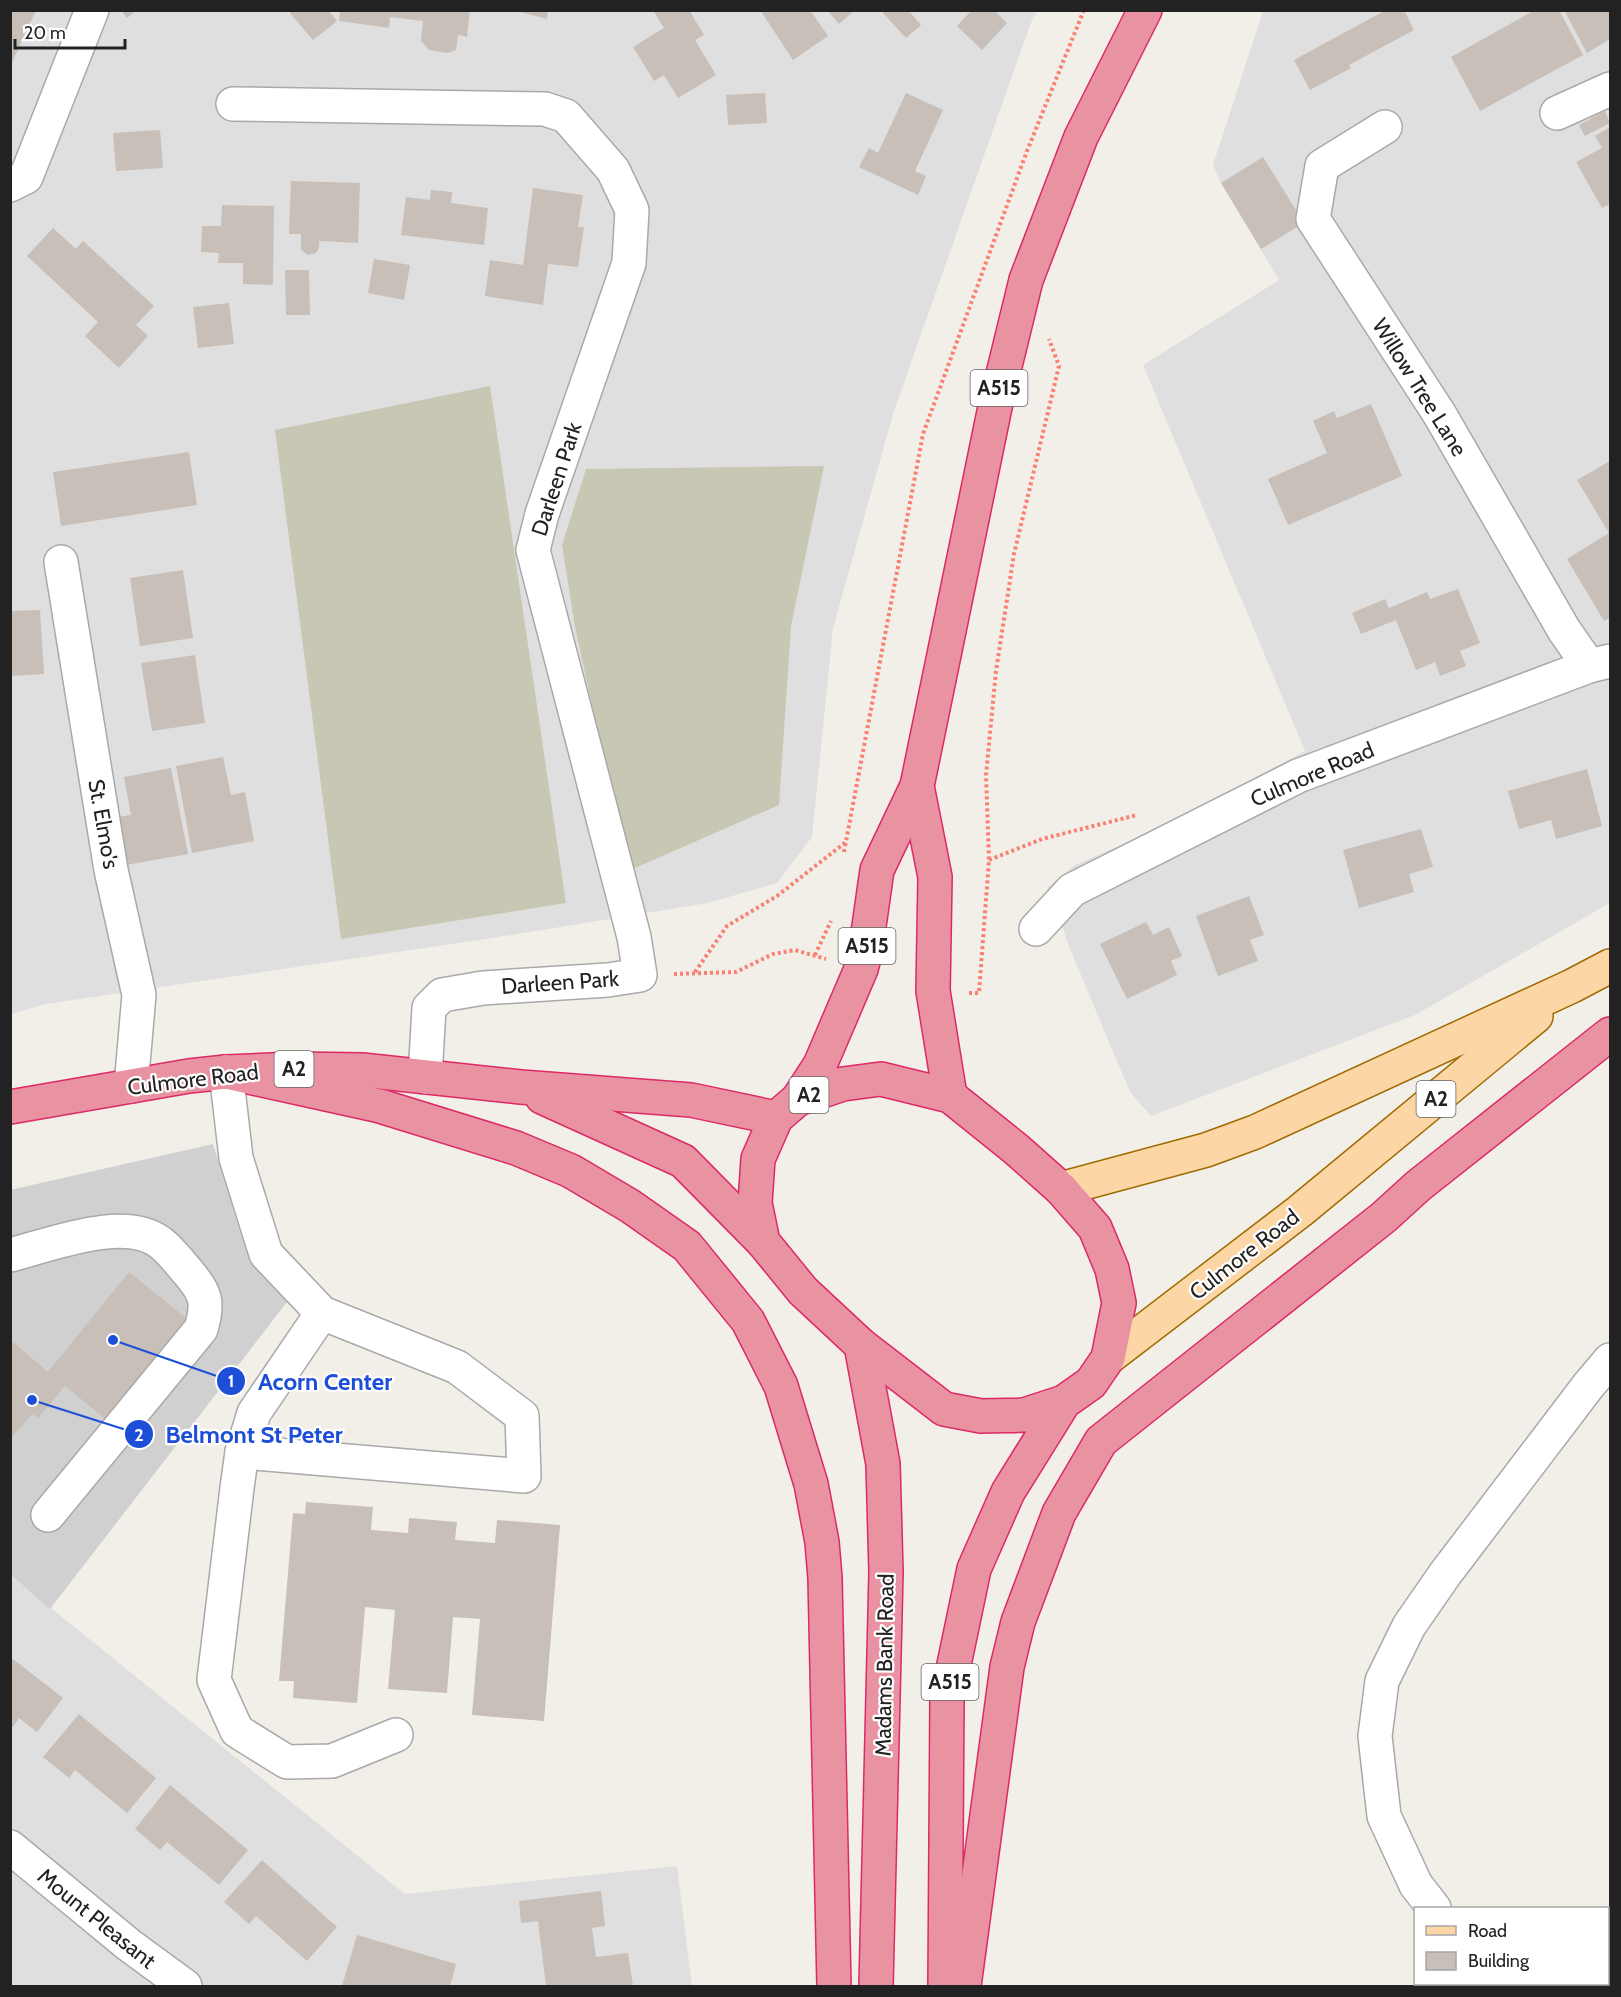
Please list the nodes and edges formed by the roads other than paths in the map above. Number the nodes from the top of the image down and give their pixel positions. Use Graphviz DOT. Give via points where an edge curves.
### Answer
graph roads {
  1 [pos="92,10"];
  2 [pos="1145,10"];
  3 [pos="1611,89"];
  4 [pos="233,104"];
  5 [pos="1557,113"];
  6 [pos="1384,127"];
  7 [pos="10,185"];
  8 [pos="61,562"];
  9 [pos="1600,664"];
  10 [pos="917,786"];
  11 [pos="1036,929"];
  12 [pos="1611,966"];
  13 [pos="1572,986"];
  14 [pos="1611,1034"];
  15 [pos="226,1072"];
  16 [pos="425,1077"];
  17 [pos="131,1086"];
  18 [pos="521,1087"];
  19 [pos="950,1096"];
  20 [pos="10,1107"];
  21 [pos="787,1109"];
  22 [pos="1061,1189"];
  23 [pos="763,1242"];
  24 [pos="10,1255"];
  25 [pos="322,1313"];
  26 [pos="861,1345"];
  27 [pos="1108,1358"];
  28 [pos="1611,1360"];
  29 [pos="1064,1402"];
  30 [pos="242,1452"];
  31 [pos="48,1515"];
  32 [pos="396,1735"];
  33 [pos="10,1847"];
  34 [pos="1433,1907"];
  35 [pos="185,1986"];
  36 [pos="834,1986"];
  37 [pos="876,1986"];
  38 [pos="945,1986"];
  39 [pos="964,1986"];
  1 -- 7 [label="street" via="26,177"];
  2 -- 10 [label="highway, A515" via="1081,137 1026,280 994,407"];
  3 -- 5 [label="street"];
  4 -- 16 [label="street, Darleen Park" via="545,109 566,116 614,170 632,210 629,263 533,550 634,937 640,975 483,987 442,995 429,1008"];
  6 -- 9 [label="street, Willow Tree Lane" via="1322,166 1313,219 1440,415 1564,630"];
  8 -- 17 [label="street, St. Elmo's" via="111,870 139,994"];
  9 -- 11 [label="street, Culmore Road" via="1298,776 1072,890"];
  10 -- 19 [label="highway, A515" via="935,877 933,991"];
  10 -- 21 [label="highway, A515" via="877,870 861,969 820,1065"];
  12 -- 13 [label="main road, Culmore Road / A2"];
  13 -- 22 [label="main road, Culmore Road / A2" via="1255,1132 1206,1150"];
  13 -- 27 [label="main road, Culmore Road / A2" via="1300,1211"];
  14 -- 39 [label="highway" via="1101,1441 1059,1513 1018,1622 1007,1667"];
  15 -- 16 [label="highway, Culmore Road / A2" via="362,1070"];
  15 -- 17 [label="highway, Culmore Road / A2"];
  15 -- 25 [label="street" via="236,1158 266,1254"];
  15 -- 36 [label="highway" via="380,1106 516,1148 571,1171 687,1246 748,1321 781,1386 811,1484 822,1542"];
  16 -- 18 [label="highway, Culmore Road / A2"];
  17 -- 20 [label="highway, Culmore Road / A2"];
  18 -- 21 [label="highway, Culmore Road / A2"];
  18 -- 23 [label="highway, Culmore Road / A2" via="683,1161"];
  19 -- 21 [label="highway, A2" via="880,1080 843,1084"];
  19 -- 22 [label="highway, A2"];
  21 -- 23 [label="highway, A2" via="758,1159 755,1203"];
  22 -- 27 [label="highway, A2" via="1095,1228 1112,1269 1119,1303"];
  23 -- 26 [label="highway, A2" via="803,1291"];
  24 -- 31 [label="street" via="99,1232 122,1230 144,1234 161,1243 205,1297 201,1329"];
  25 -- 30 [label="street" via="254,1413"];
  25 -- 30 [label="street" via="457,1367 522,1416 524,1476"];
  26 -- 29 [label="highway, A2" via="944,1409 981,1416 1024,1415"];
  26 -- 37 [label="highway, Madams Bank Road" via="883,1464 886,1572"];
  27 -- 29 [label="highway, A2" via="1091,1383"];
  28 -- 34 [label="street" via="1445,1574 1409,1626 1382,1681 1375,1736 1384,1816 1416,1885"];
  29 -- 38 [label="highway, A515" via="1008,1492 975,1569 955,1656 947,1698"];
  30 -- 32 [label="street" via="214,1680 237,1731 287,1762 332,1761"];
  33 -- 35 [label="street, Mount Pleasant"];
}
